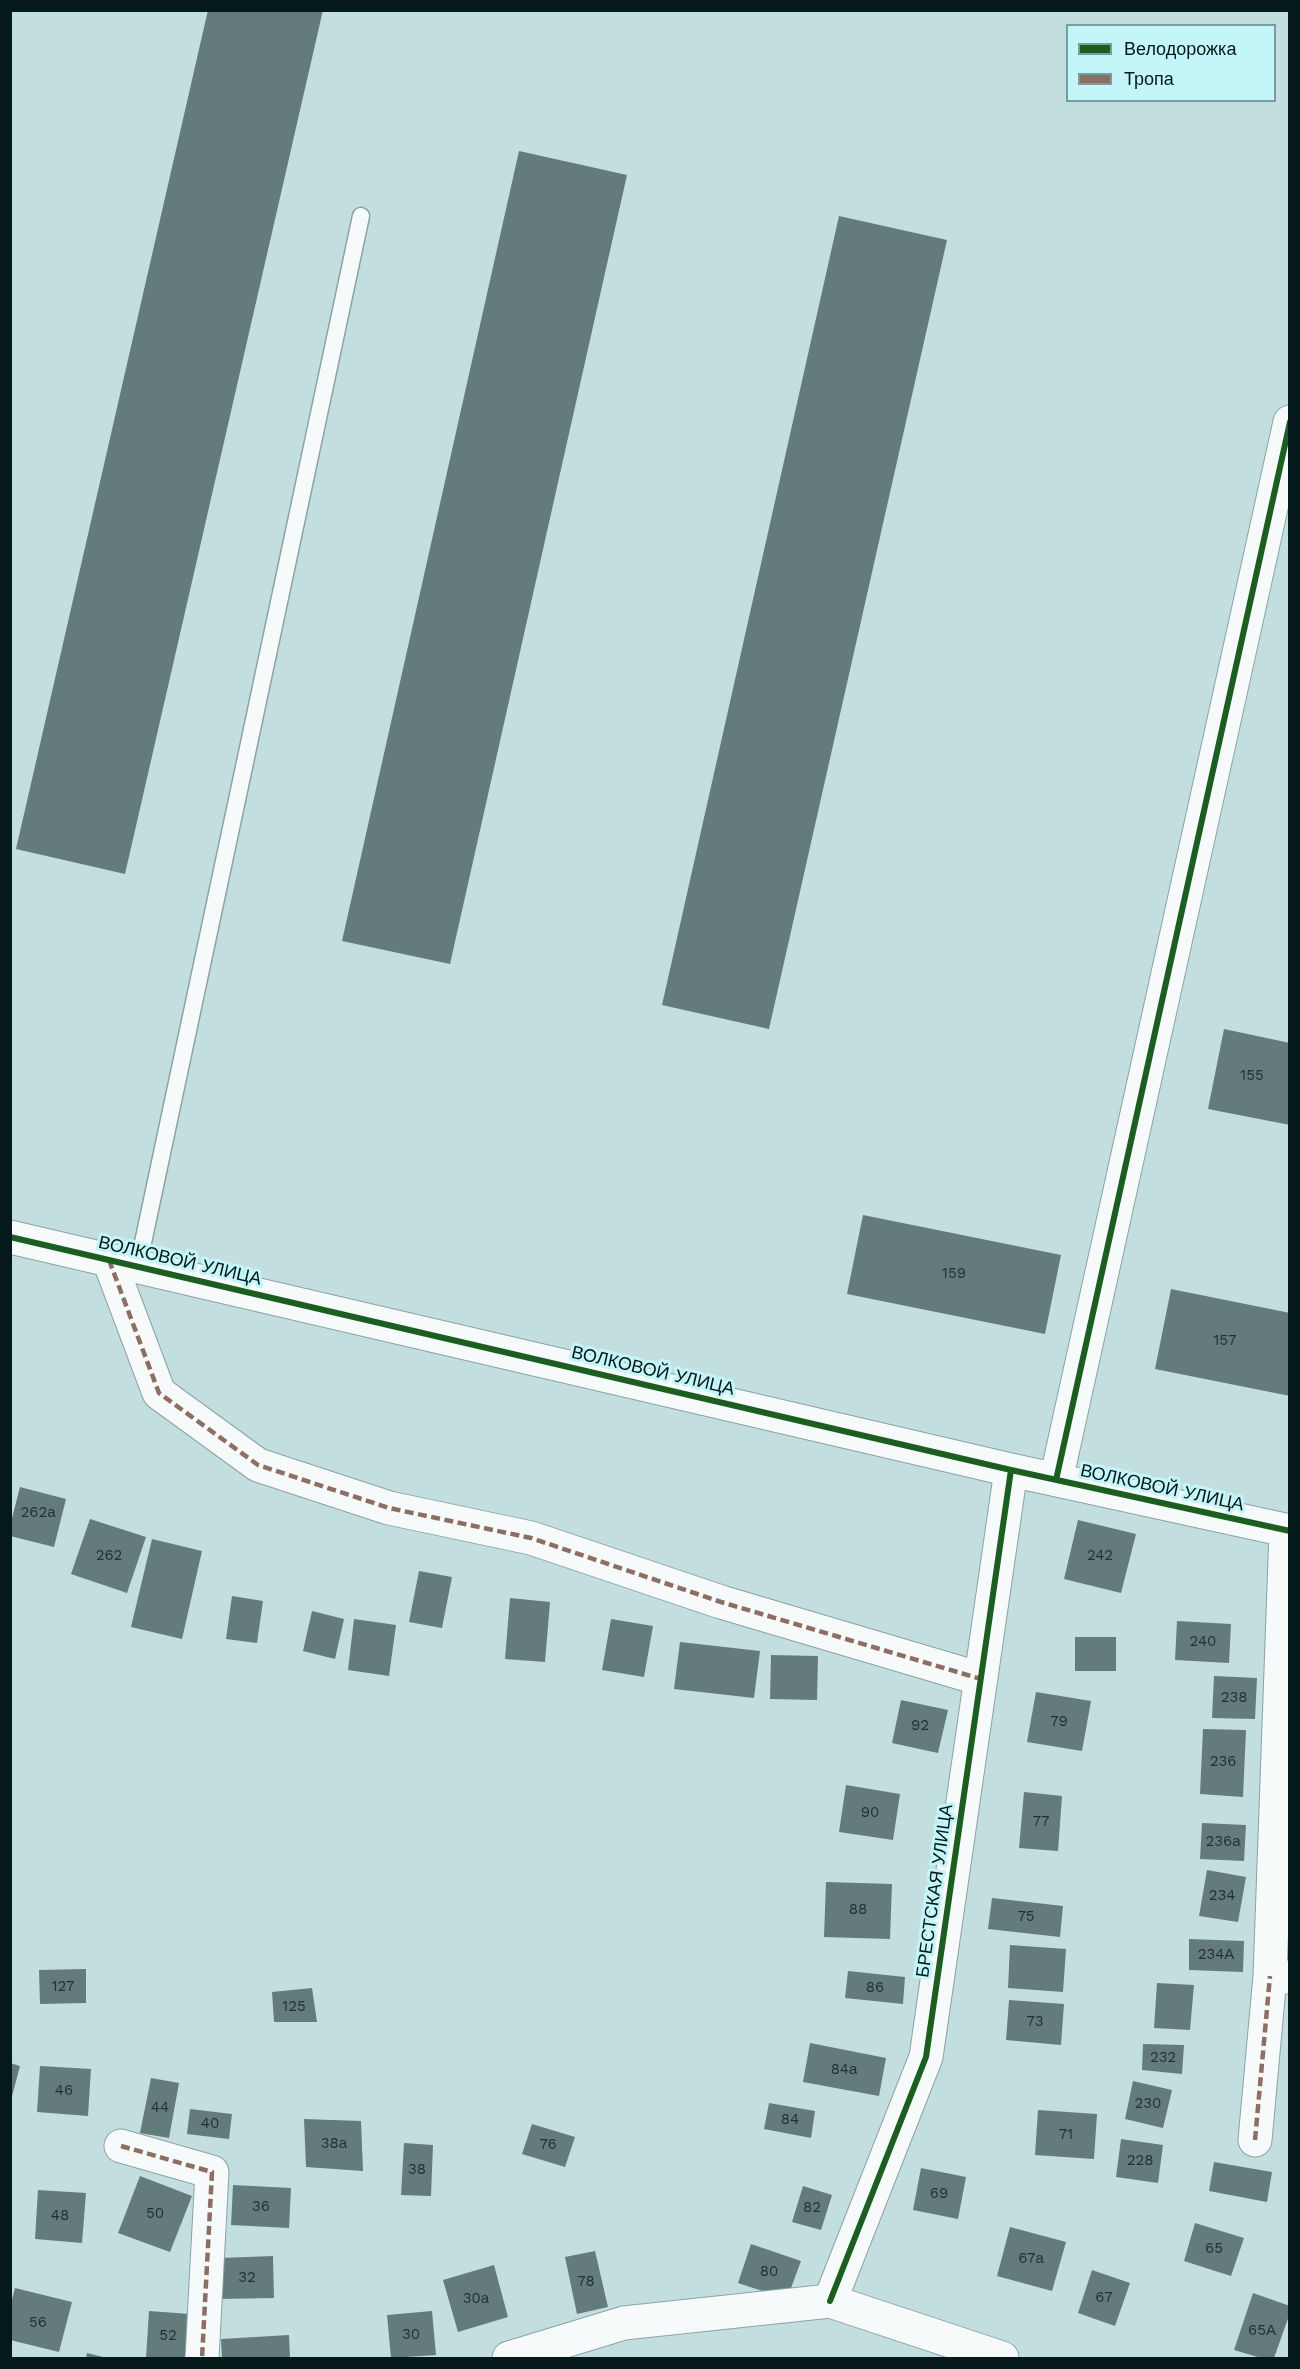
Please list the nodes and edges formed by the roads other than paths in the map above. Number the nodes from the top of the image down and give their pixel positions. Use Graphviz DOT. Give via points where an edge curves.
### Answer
graph roads {
  1 [pos="361,216"];
  2 [pos="1290,422"];
  3 [pos="10,1238"];
  4 [pos="123,1263"];
  5 [pos="1011,1470"];
  6 [pos="1056,1480"];
  7 [pos="1288,1531"];
  8 [pos="981,1679"];
  9 [pos="1280,1977"];
  10 [pos="1255,2140"];
  11 [pos="121,2146"];
  12 [pos="830,2301"];
  13 [pos="952,2350"];
  14 [pos="202,2358"];
  15 [pos="509,2358"];
  16 [pos="1002,2358"];
  1 -- 4 [label="lane"];
  2 -- 6 [label="street"];
  3 -- 4 [label="street, ВОЛКОВОЙ УЛИЦА"];
  4 -- 5 [label="street, ВОЛКОВОЙ УЛИЦА"];
  4 -- 8 [label="street" via="159,1393 258,1464 389,1508 531,1538 721,1602"];
  5 -- 6 [label="street, ВОЛКОВОЙ УЛИЦА"];
  5 -- 8 [label="street, БРЕСТСКАЯ УЛИЦА"];
  6 -- 7 [label="street, ВОЛКОВОЙ УЛИЦА"];
  7 -- 9 [label="street, ВОЛКОВОЙ УЛИЦА"];
  8 -- 12 [label="street, БРЕСТСКАЯ УЛИЦА" via="926,2057"];
  9 -- 10 [label="street, ВОЛКОВОЙ УЛИЦА"];
  11 -- 14 [label="street" via="212,2172"];
  12 -- 13 [label="street"];
  12 -- 15 [label="street" via="624,2323"];
  13 -- 16 [label="street"];
}
